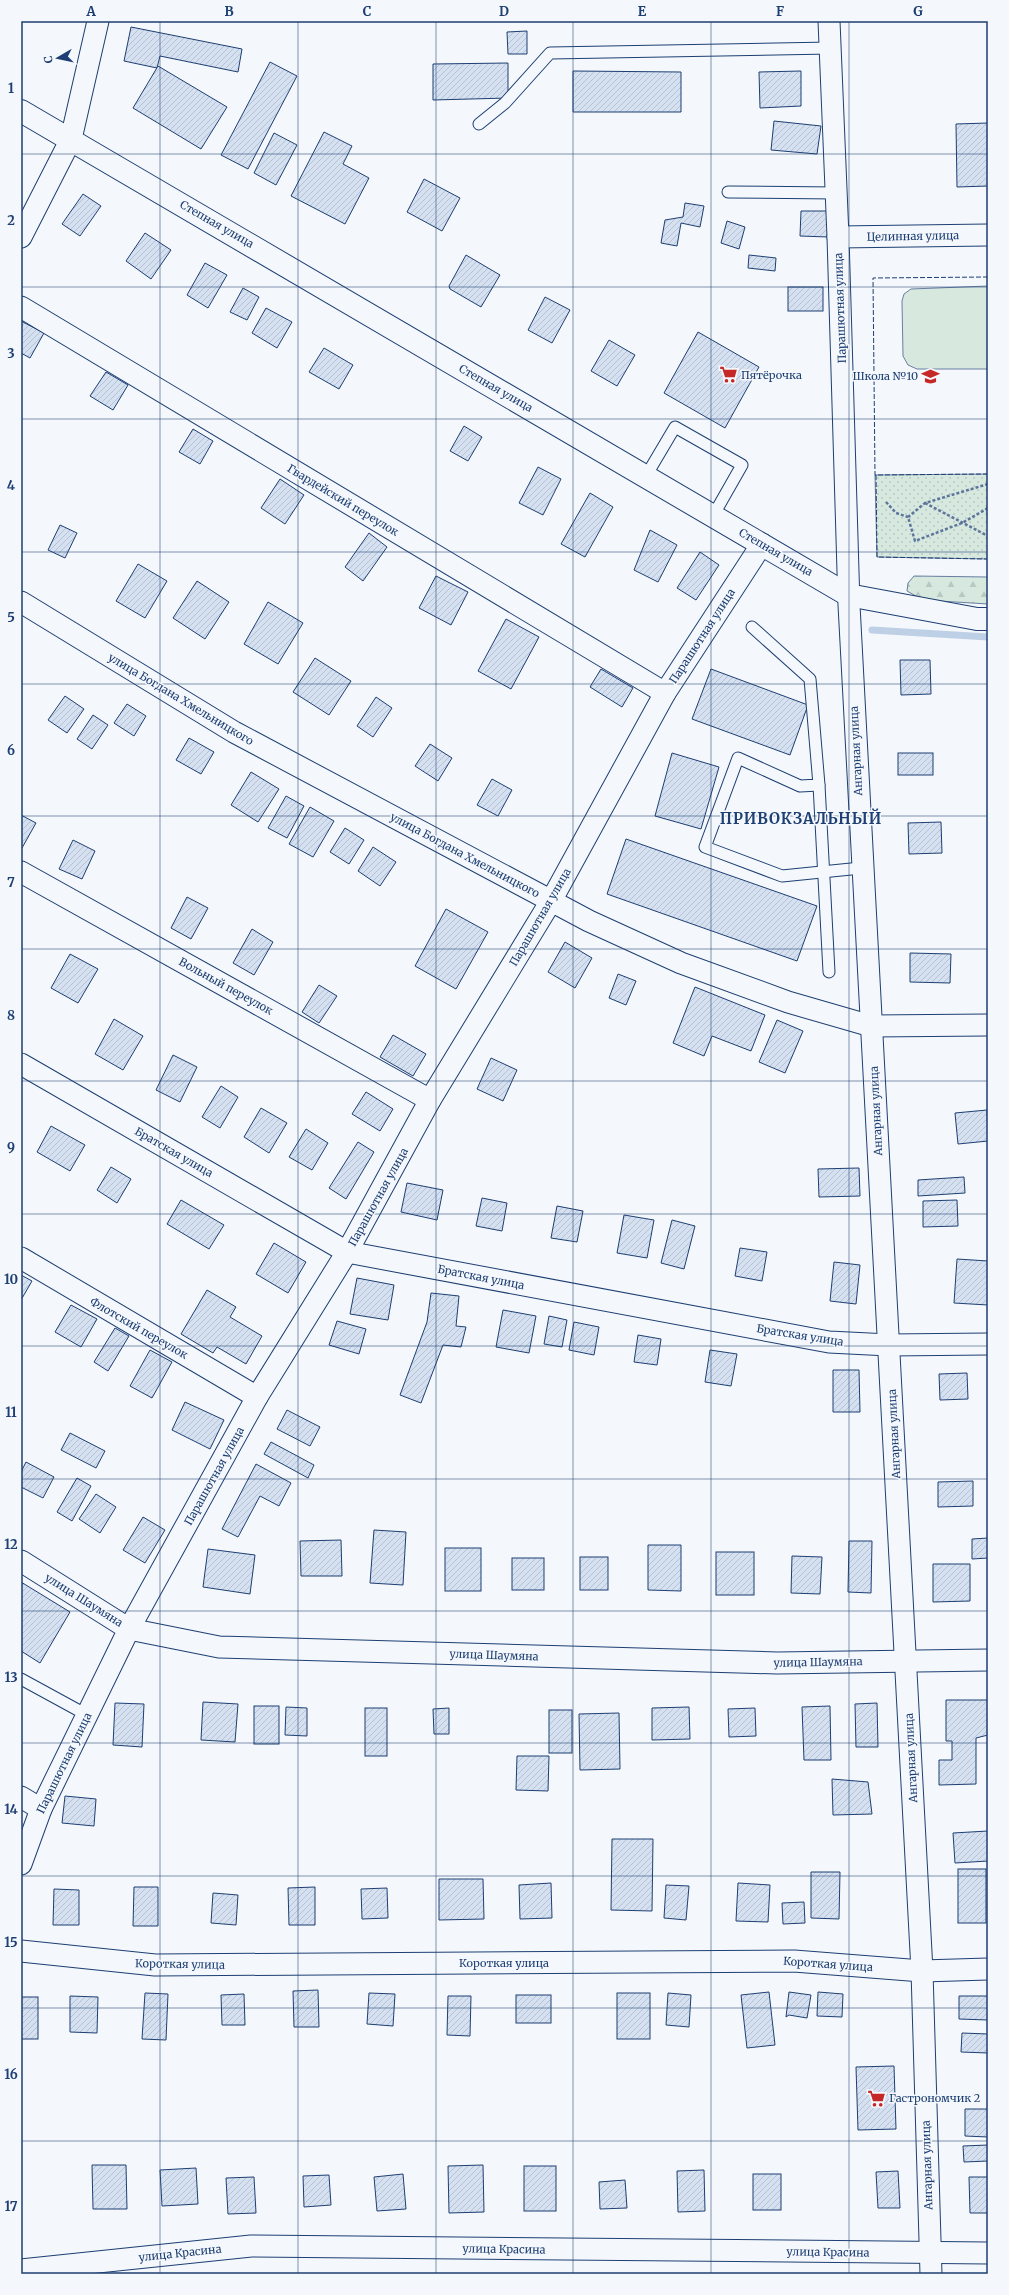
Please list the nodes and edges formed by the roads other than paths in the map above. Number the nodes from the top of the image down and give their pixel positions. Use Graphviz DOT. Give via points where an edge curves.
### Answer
graph roads {
  1 [pos="98,21"];
  2 [pos="829,21"];
  3 [pos="830,48"];
  4 [pos="21,111"];
  5 [pos="479,124"];
  6 [pos="70,139"];
  7 [pos="728,192"];
  8 [pos="836,193"];
  9 [pos="988,235"];
  10 [pos="838,237"];
  11 [pos="21,238"];
  12 [pos="21,307"];
  13 [pos="646,476"];
  14 [pos="713,516"];
  15 [pos="762,544"];
  16 [pos="848,595"];
  17 [pos="21,602"];
  18 [pos="988,619"];
  19 [pos="752,627"];
  20 [pos="665,693"];
  21 [pos="819,785"];
  22 [pos="861,868"];
  23 [pos="21,872"];
  24 [pos="822,872"];
  25 [pos="551,901"];
  26 [pos="829,972"];
  27 [pos="988,1025"];
  28 [pos="872,1026"];
  29 [pos="21,1064"];
  30 [pos="430,1100"];
  31 [pos="348,1252"];
  32 [pos="21,1258"];
  33 [pos="988,1344"];
  34 [pos="889,1345"];
  35 [pos="257,1397"];
  36 [pos="21,1560"];
  37 [pos="129,1629"];
  38 [pos="906,1660"];
  39 [pos="988,1660"];
  40 [pos="21,1679"];
  41 [pos="87,1715"];
  42 [pos="21,1797"];
  43 [pos="41,1809"];
  44 [pos="21,1864"];
  45 [pos="21,1951"];
  46 [pos="988,1969"];
  47 [pos="922,1971"];
  48 [pos="930,2253"];
  49 [pos="988,2253"];
  50 [pos="21,2270"];
  51 [pos="931,2274"];
  1 -- 6 [label="street"];
  2 -- 3 [label="street, Парашютная улица"];
  3 -- 5 [label="lane" via="550,53 505,103"];
  3 -- 8 [label="street, Парашютная улица"];
  4 -- 6 [label="street, Степная улица"];
  6 -- 11 [label="street"];
  6 -- 13 [label="street, Степная улица"];
  7 -- 8 [label="lane"];
  8 -- 10 [label="street, Парашютная улица"];
  9 -- 10 [label="street, Целинная улица"];
  10 -- 16 [label="street, Парашютная улица"];
  12 -- 20 [label="street, Гвардейский переулок"];
  13 -- 14 [label="street, Степная улица"];
  13 -- 14 [label="lane" via="675,427 742,465"];
  14 -- 15 [label="street, Степная улица"];
  15 -- 16 [label="street, Степная улица"];
  15 -- 20 [label="street, Парашютная улица"];
  16 -- 18 [label="street, Степная улица"];
  16 -- 22 [label="street, Ангарная улица"];
  17 -- 25 [label="street, улица Богдана Хмельницкого" via="234,732"];
  19 -- 21 [label="lane" via="810,679"];
  20 -- 25 [label="street, Парашютная улица"];
  21 -- 24 [label="lane"];
  21 -- 24 [label="lane" via="800,786 738,758 705,847 782,876"];
  22 -- 24 [label="lane"];
  22 -- 28 [label="street, Ангарная улица"];
  23 -- 30 [label="street, Вольный переулок"];
  24 -- 26 [label="lane"];
  25 -- 28 [label="street, улица Богдана Хмельницкого" via="681,963 788,1002"];
  25 -- 30 [label="street, Парашютная улица"];
  27 -- 28 [label="street, улица Богдана Хмельницкого"];
  28 -- 34 [label="street, Ангарная улица"];
  29 -- 31 [label="street, Братская улица"];
  30 -- 31 [label="street, Парашютная улица"];
  31 -- 34 [label="street, Братская улица" via="828,1342"];
  31 -- 35 [label="street, Парашютная улица"];
  32 -- 35 [label="street, Флотский переулок"];
  33 -- 34 [label="street, Братская улица"];
  34 -- 38 [label="street, Ангарная улица"];
  35 -- 37 [label="street, Парашютная улица"];
  36 -- 37 [label="street, улица Шаумяна"];
  37 -- 38 [label="street, улица Шаумяна" via="219,1647 777,1663"];
  37 -- 41 [label="street, Парашютная улица"];
  38 -- 39 [label="street, улица Шаумяна"];
  38 -- 47 [label="street, Ангарная улица"];
  40 -- 41 [label="lane"];
  41 -- 43 [label="street, Парашютная улица"];
  42 -- 43 [label="street"];
  43 -- 44 [label="street, Парашютная улица"];
  45 -- 47 [label="street, Короткая улица" via="154,1965 794,1961"];
  46 -- 47 [label="street, Короткая улица"];
  47 -- 48 [label="street, Ангарная улица"];
  48 -- 49 [label="street, улица Красина"];
  48 -- 50 [label="street, улица Красина" via="251,2246"];
  48 -- 51 [label="street, Ангарная улица"];
}
